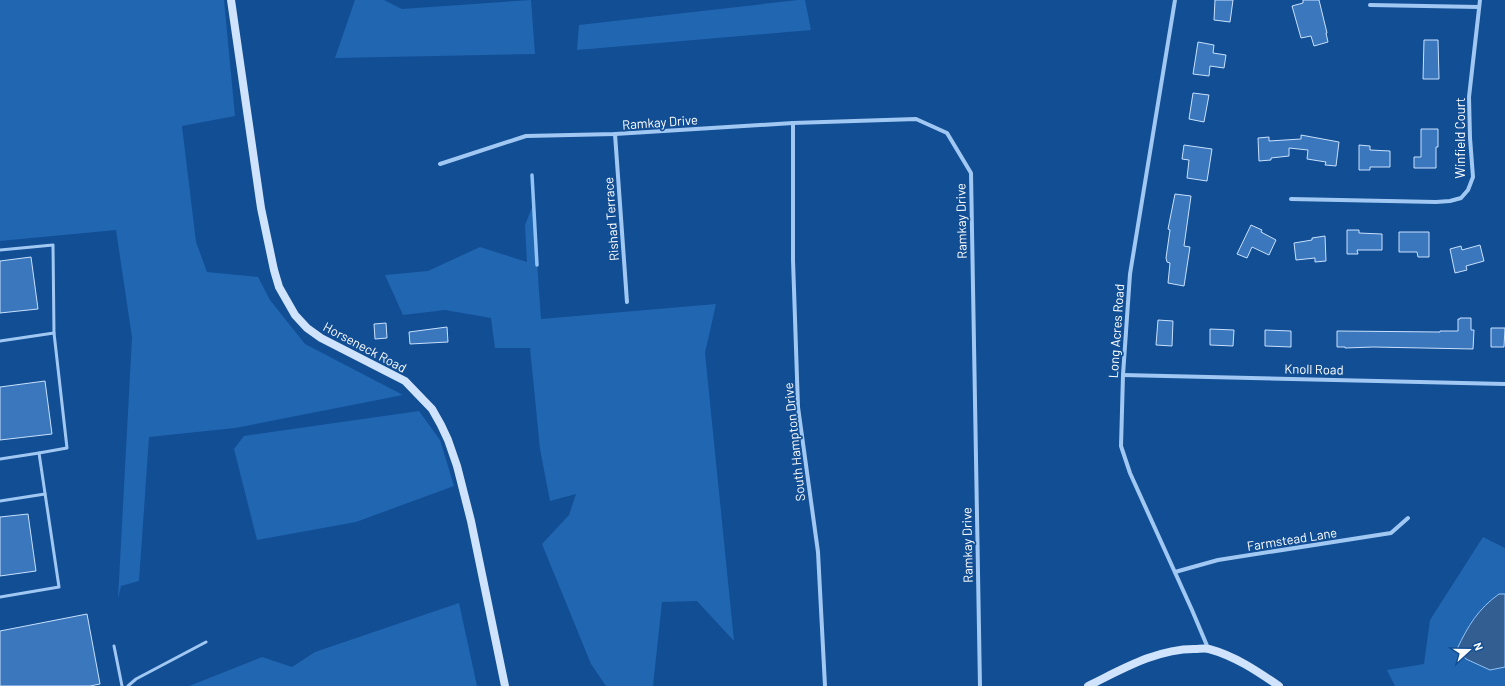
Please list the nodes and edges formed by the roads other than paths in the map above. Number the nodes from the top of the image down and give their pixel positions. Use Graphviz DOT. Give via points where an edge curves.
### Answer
graph roads {
  1 [pos="231,0"];
  2 [pos="1175,0"];
  3 [pos="1480,0"];
  4 [pos="1370,5"];
  5 [pos="1479,7"];
  6 [pos="793,123"];
  7 [pos="615,134"];
  8 [pos="440,164"];
  9 [pos="1291,199"];
  10 [pos="0,250"];
  11 [pos="627,302"];
  12 [pos="54,333"];
  13 [pos="0,341"];
  14 [pos="1123,375"];
  15 [pos="1505,384"];
  16 [pos="39,453"];
  17 [pos="0,459"];
  18 [pos="45,494"];
  19 [pos="0,501"];
  20 [pos="1408,518"];
  21 [pos="1175,572"];
  22 [pos="0,597"];
  23 [pos="206,642"];
  24 [pos="114,646"];
  25 [pos="1208,648"];
  26 [pos="122,686"];
  27 [pos="128,686"];
  28 [pos="505,686"];
  29 [pos="825,686"];
  30 [pos="980,686"];
  31 [pos="1088,686"];
  32 [pos="1279,686"];
  1 -- 28 [label="street, Horseneck Road" via="263,215 279,287 295,315 307,328 321,338 405,381 432,409 448,440 457,466"];
  2 -- 14 [label="street, Long Acres Road" via="1130,274"];
  3 -- 5 [label="street, Winfield Court"];
  4 -- 5 [label="street"];
  5 -- 9 [label="street, Winfield Court" via="1470,97 1473,177 1468,190 1461,198 1450,201"];
  6 -- 7 [label="street, Ramkay Drive"];
  6 -- 29 [label="street, South Hampton Drive" via="793,260 798,408 818,552"];
  6 -- 30 [label="street, Ramkay Drive" via="916,119 947,133 970,173"];
  7 -- 8 [label="street, Ramkay Drive" via="526,136"];
  7 -- 11 [label="street, Rishad Terrace"];
  10 -- 12 [label="lane" via="53,245"];
  12 -- 13 [label="lane"];
  12 -- 16 [label="lane" via="67,448"];
  14 -- 15 [label="street, Knoll Road"];
  14 -- 21 [label="street, Long Acres Road" via="1121,446 1130,473"];
  16 -- 17 [label="lane"];
  16 -- 18 [label="lane"];
  18 -- 19 [label="lane"];
  18 -- 22 [label="lane" via="59,587"];
  20 -- 21 [label="street, Farmstead Lane" via="1391,533 1218,560"];
  21 -- 25 [label="street, Long Acres Road"];
  23 -- 27 [label="lane" via="136,679"];
  24 -- 26 [label="lane"];
  25 -- 31 [label="street" via="1188,649 1151,657"];
  25 -- 32 [label="street" via="1245,664"];
}
